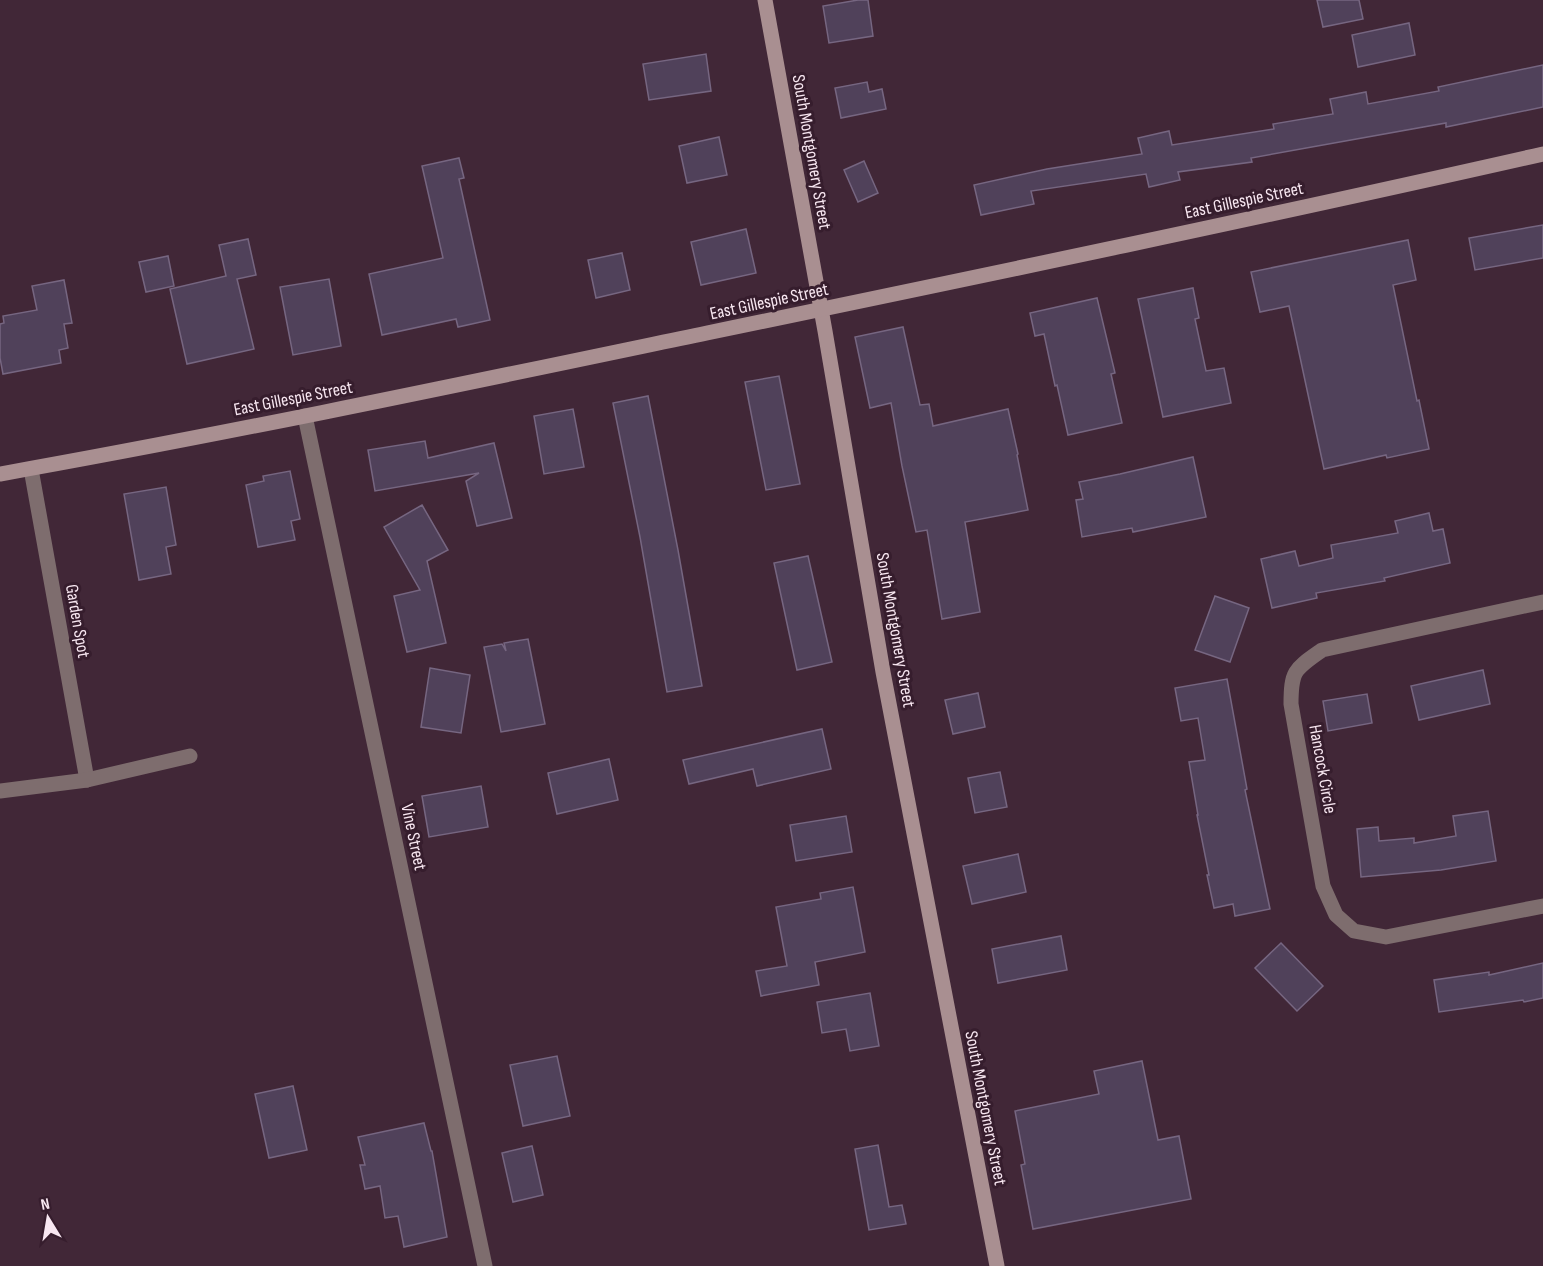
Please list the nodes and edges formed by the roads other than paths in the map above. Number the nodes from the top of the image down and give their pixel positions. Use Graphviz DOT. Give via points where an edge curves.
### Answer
graph roads {
  1 [pos="765,0"];
  2 [pos="1543,154"];
  3 [pos="821,310"];
  4 [pos="305,416"];
  5 [pos="31,469"];
  6 [pos="0,474"];
  7 [pos="1543,602"];
  8 [pos="190,756"];
  9 [pos="87,780"];
  10 [pos="0,791"];
  11 [pos="1543,906"];
  12 [pos="484,1266"];
  13 [pos="997,1266"];
  1 -- 3 [label="street, South Montgomery Street"];
  2 -- 3 [label="street, East Gillespie Street"];
  3 -- 4 [label="street, East Gillespie Street"];
  3 -- 13 [label="street, South Montgomery Street" via="883,672"];
  4 -- 5 [label="street, East Gillespie Street"];
  4 -- 12 [label="street, Vine Street"];
  5 -- 6 [label="street, East Gillespie Street"];
  5 -- 9 [label="street, Garden Spot"];
  7 -- 11 [label="street, Hancock Circle" via="1322,650 1300,665 1291,681 1291,704 1323,886 1336,915 1354,931 1386,937"];
  8 -- 9 [label="street"];
  9 -- 10 [label="street"];
}
